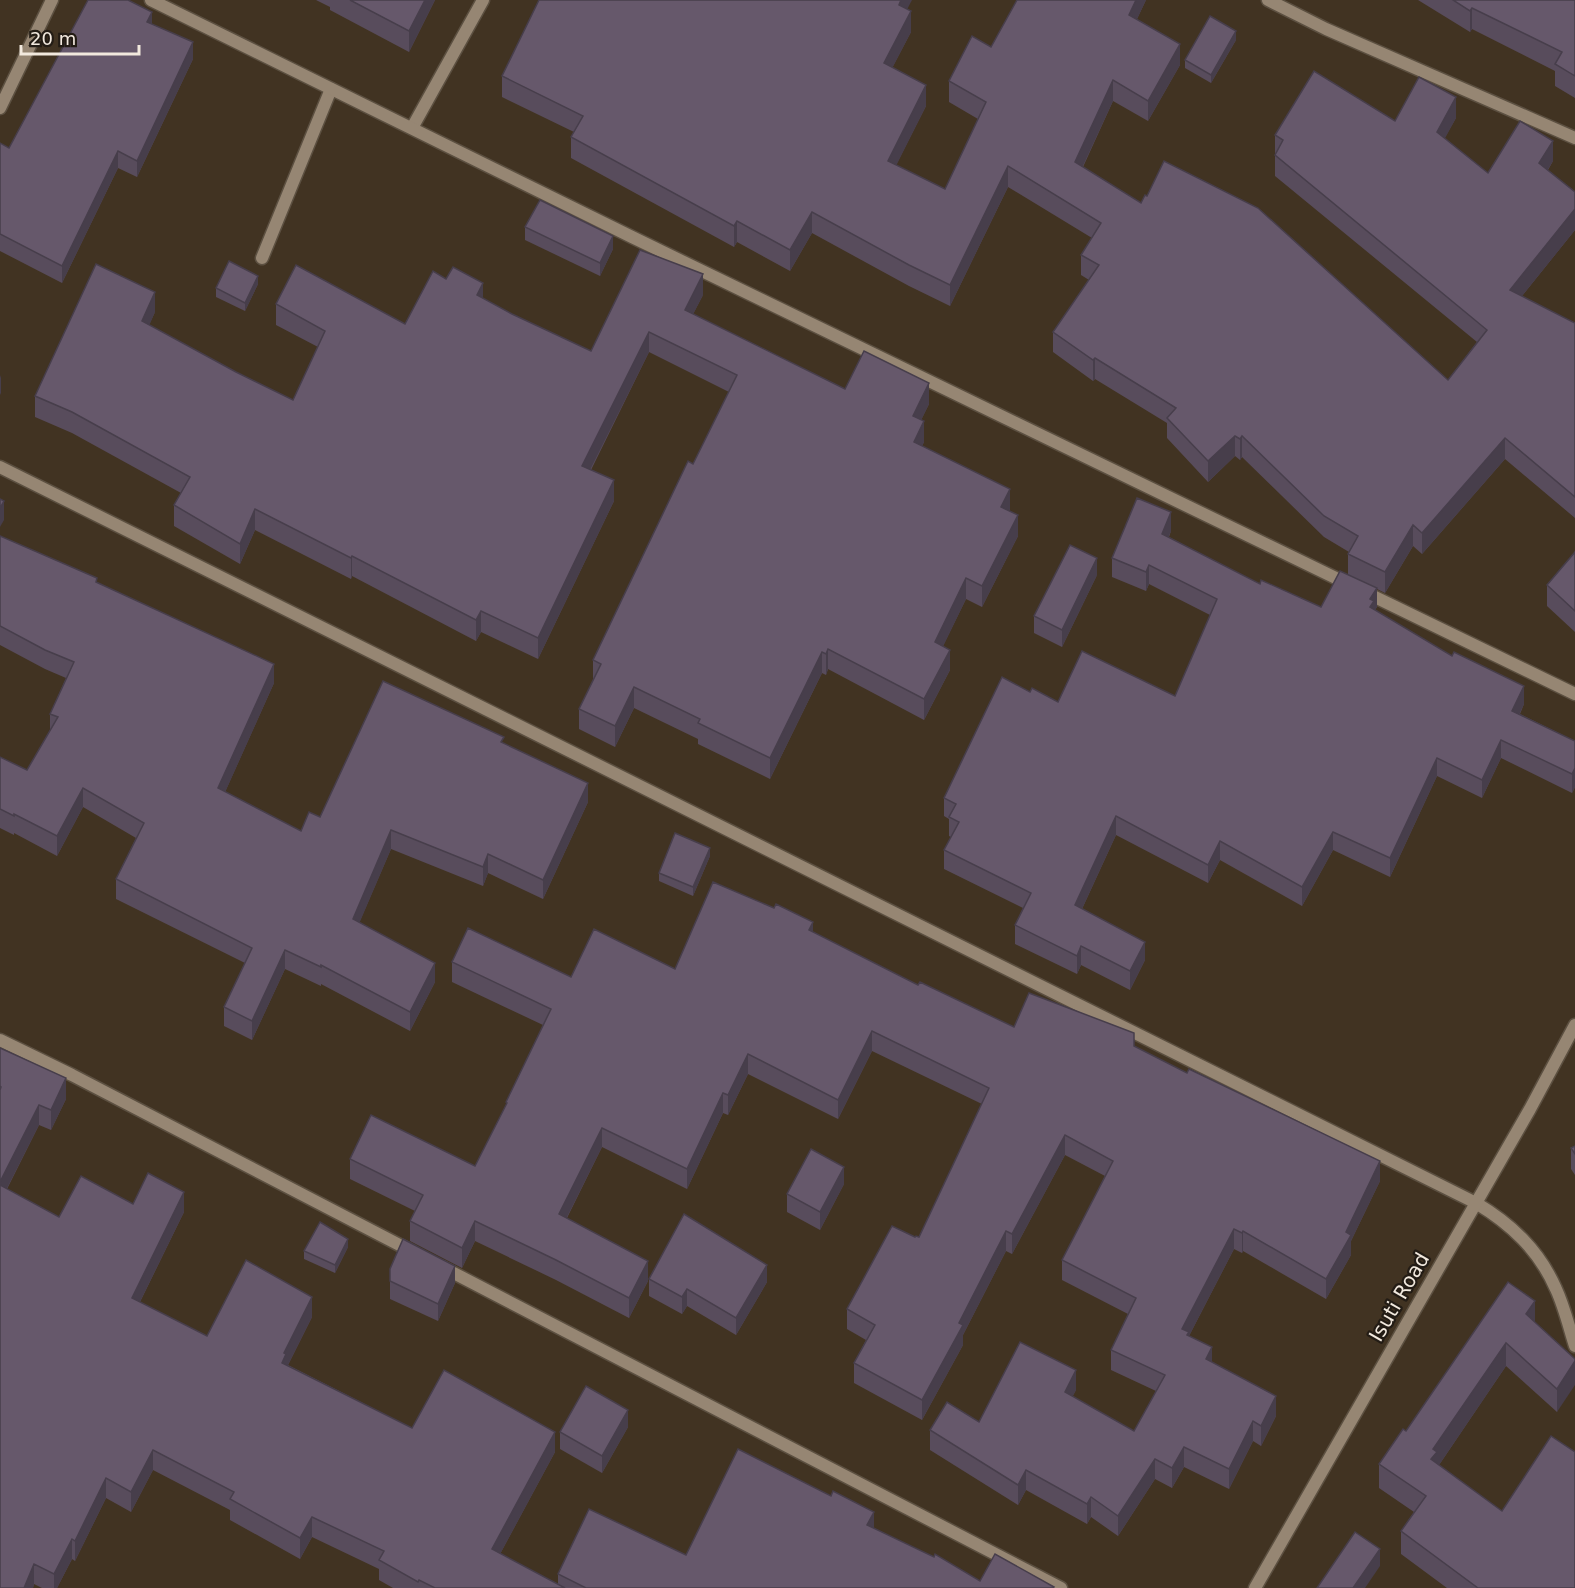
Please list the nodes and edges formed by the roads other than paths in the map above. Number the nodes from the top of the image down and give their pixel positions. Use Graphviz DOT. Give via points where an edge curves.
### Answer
graph roads {
  1 [pos="51,0"];
  2 [pos="151,0"];
  3 [pos="483,0"];
  4 [pos="1268,0"];
  5 [pos="331,89"];
  6 [pos="0,108"];
  7 [pos="412,129"];
  8 [pos="1575,138"];
  9 [pos="262,258"];
  10 [pos="0,466"];
  11 [pos="1575,694"];
  12 [pos="1575,1025"];
  13 [pos="0,1040"];
  14 [pos="1476,1203"];
  15 [pos="1575,1346"];
  16 [pos="1061,1588"];
  17 [pos="1256,1588"];
  1 -- 6 [label="street"];
  2 -- 5 [label="street"];
  3 -- 7 [label="street"];
  4 -- 8 [label="street"];
  5 -- 7 [label="street"];
  5 -- 9 [label="street"];
  7 -- 11 [label="street"];
  10 -- 14 [label="street"];
  12 -- 14 [label="street, Isuti Road"];
  13 -- 16 [label="street"];
  14 -- 15 [label="street" via="1498,1216 1531,1246 1556,1288"];
  14 -- 17 [label="street, Isuti Road"];
}
